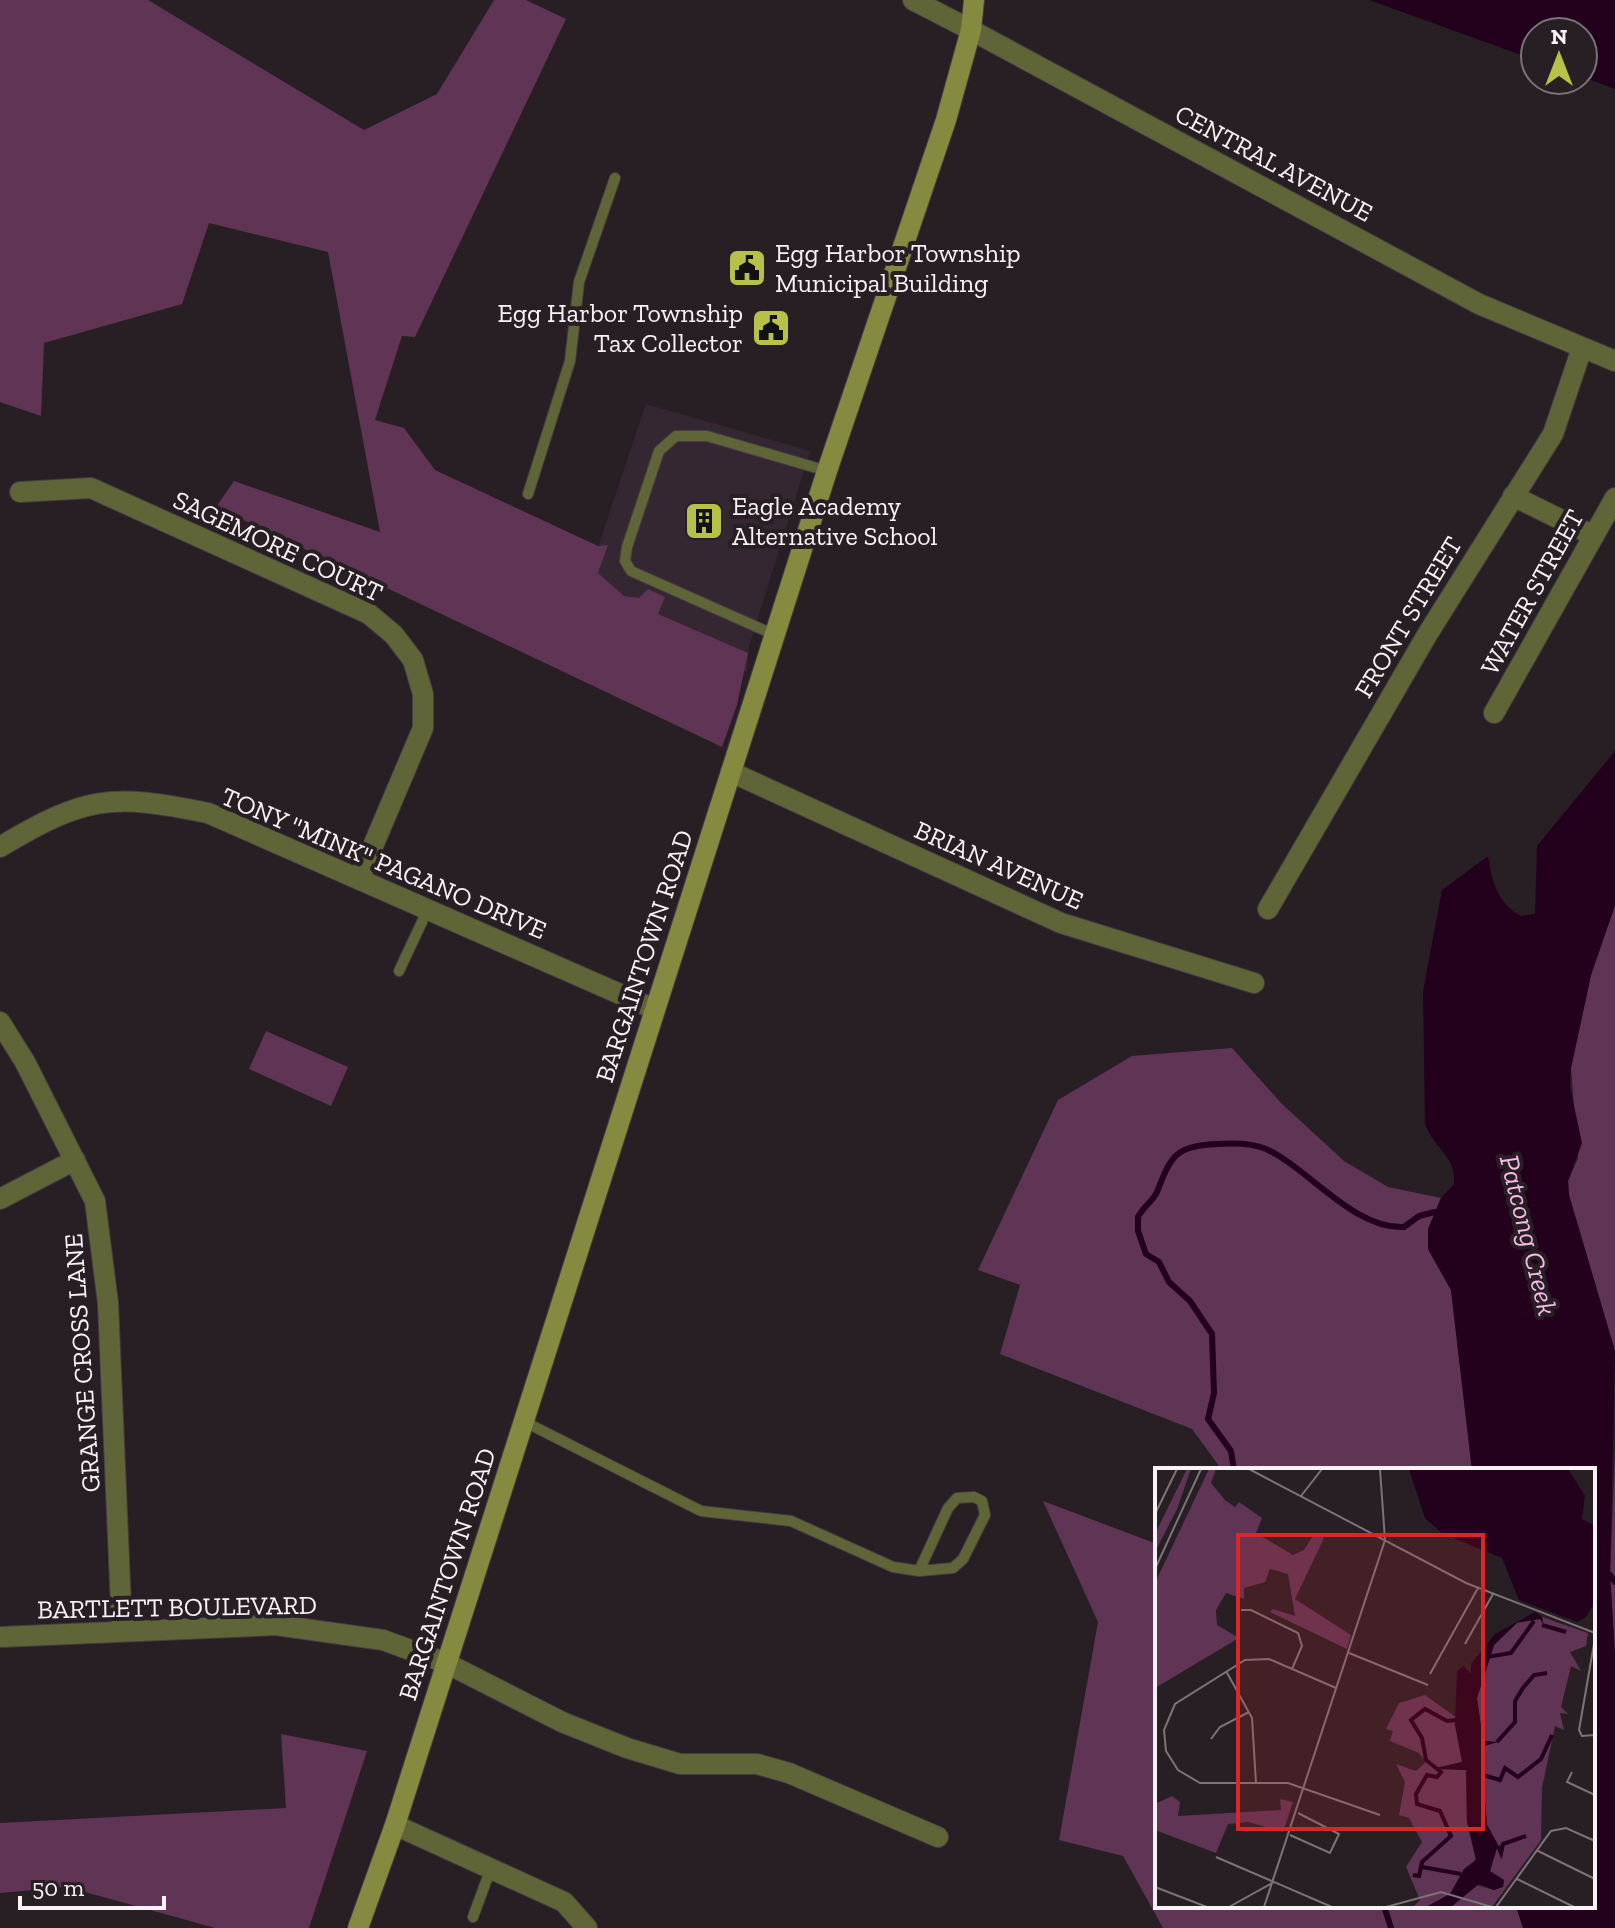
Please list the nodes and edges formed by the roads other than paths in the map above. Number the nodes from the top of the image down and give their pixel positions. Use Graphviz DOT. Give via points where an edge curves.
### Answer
graph roads {
  1 [pos="913,0"];
  2 [pos="974,0"];
  3 [pos="971,30"];
  4 [pos="615,178"];
  5 [pos="1582,348"];
  6 [pos="1615,361"];
  7 [pos="827,471"];
  8 [pos="20,492"];
  9 [pos="528,494"];
  10 [pos="1513,496"];
  11 [pos="1615,498"];
  12 [pos="1594,536"];
  13 [pos="775,635"];
  14 [pos="1494,713"];
  15 [pos="731,772"];
  16 [pos="0,847"];
  17 [pos="359,879"];
  18 [pos="428,909"];
  19 [pos="1268,909"];
  20 [pos="399,971"];
  21 [pos="1254,983"];
  22 [pos="654,1009"];
  23 [pos="0,1022"];
  24 [pos="75,1160"];
  25 [pos="0,1199"];
  26 [pos="523,1421"];
  27 [pos="919,1571"];
  28 [pos="122,1630"];
  29 [pos="0,1637"];
  30 [pos="446,1663"];
  31 [pos="395,1825"];
  32 [pos="938,1837"];
  33 [pos="491,1868"];
  34 [pos="473,1917"];
  35 [pos="358,1928"];
  36 [pos="587,1928"];
  1 -- 3 [label="street, CENTRAL AVENUE"];
  2 -- 3 [label="main road, BARGAINTOWN ROAD"];
  3 -- 5 [label="street, CENTRAL AVENUE" via="1479,304"];
  3 -- 7 [label="main road, BARGAINTOWN ROAD" via="946,120"];
  4 -- 9 [label="lane" via="579,282 568,370"];
  5 -- 6 [label="street, CENTRAL AVENUE"];
  5 -- 10 [label="street, FRONT STREET" via="1557,425"];
  7 -- 13 [label="main road, BARGAINTOWN ROAD"];
  7 -- 13 [label="lane" via="707,436 676,436 659,451 627,547 625,561 631,571"];
  8 -- 17 [label="street, SAGEMORE COURT" via="91,488 357,608 400,641 420,680 423,728"];
  10 -- 12 [label="street"];
  10 -- 19 [label="street, FRONT STREET"];
  11 -- 12 [label="street, WATER STREET"];
  12 -- 14 [label="street, WATER STREET"];
  13 -- 15 [label="main road, BARGAINTOWN ROAD"];
  15 -- 21 [label="street, BRIAN AVENUE" via="1061,923"];
  15 -- 22 [label="main road, BARGAINTOWN ROAD"];
  16 -- 17 [label="street, TONY \"MINK\" PAGANO DRIVE" via="49,818 99,801 144,800 208,813"];
  17 -- 18 [label="street, TONY \"MINK\" PAGANO DRIVE"];
  18 -- 20 [label="lane"];
  18 -- 22 [label="street, TONY \"MINK\" PAGANO DRIVE"];
  22 -- 26 [label="main road, BARGAINTOWN ROAD"];
  23 -- 24 [label="street, GRANGE CROSS LANE"];
  24 -- 25 [label="street"];
  24 -- 28 [label="street, GRANGE CROSS LANE" via="95,1201 103,1243"];
  26 -- 27 [label="lane" via="701,1511 791,1521 893,1567"];
  26 -- 30 [label="main road, BARGAINTOWN ROAD"];
  27 -- 27 [label="lane" via="953,1568 963,1559 985,1515 982,1501 957,1498"];
  28 -- 29 [label="street, BARTLETT BOULEVARD"];
  28 -- 30 [label="street, BARTLETT BOULEVARD" via="276,1625 332,1630 383,1640"];
  30 -- 31 [label="main road, BARGAINTOWN ROAD"];
  30 -- 32 [label="street, BARTLETT BOULEVARD" via="562,1722 627,1748 680,1764 757,1764 789,1773"];
  31 -- 33 [label="street"];
  31 -- 35 [label="main road, BARGAINTOWN ROAD"];
  33 -- 34 [label="lane"];
  33 -- 36 [label="street" via="564,1902"];
}
